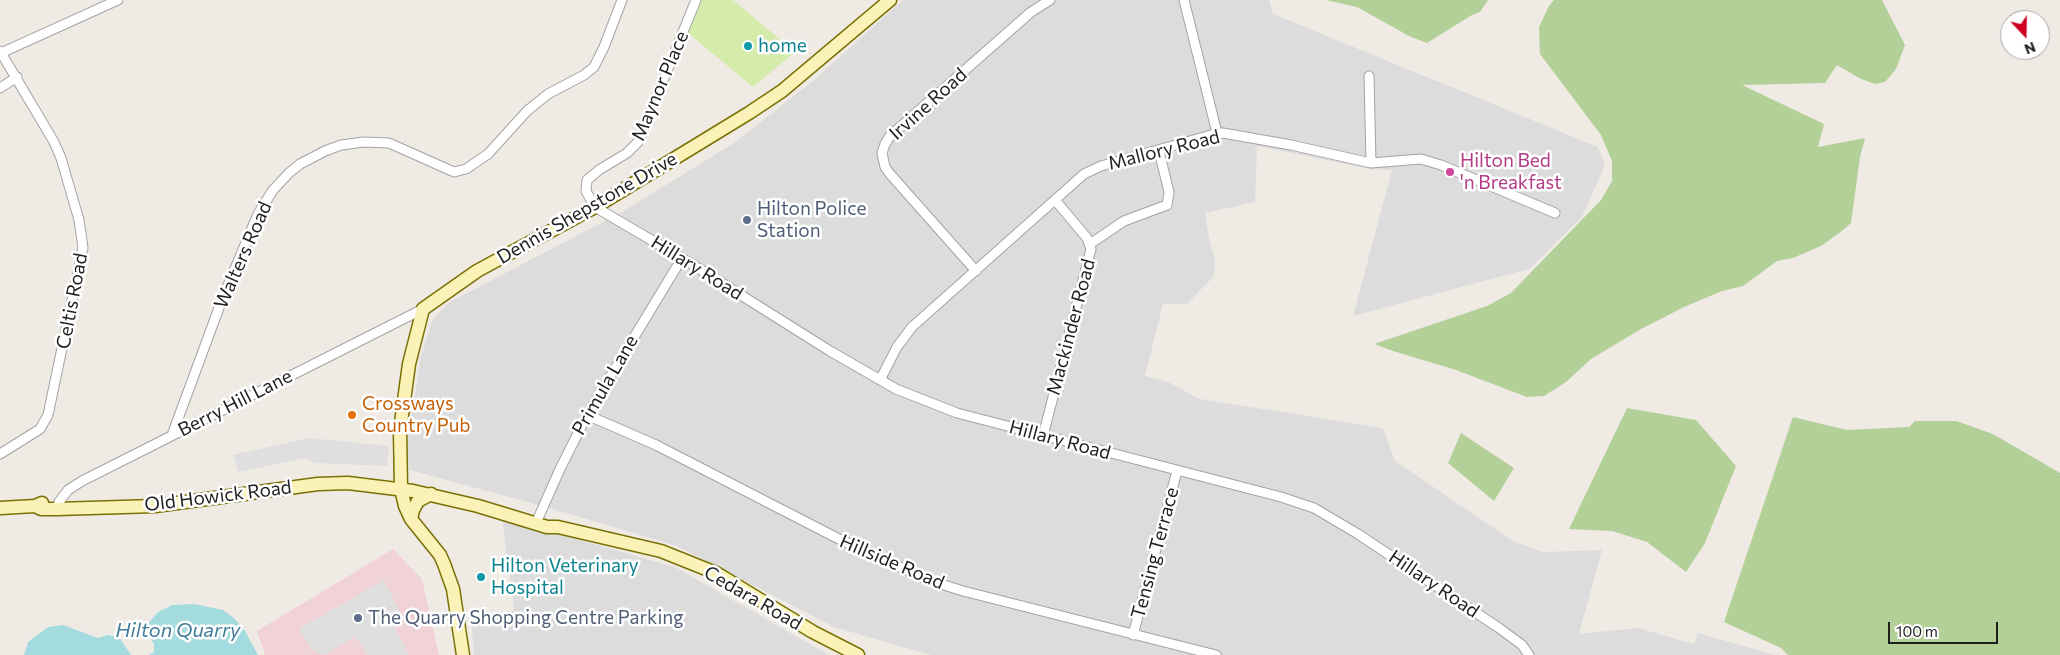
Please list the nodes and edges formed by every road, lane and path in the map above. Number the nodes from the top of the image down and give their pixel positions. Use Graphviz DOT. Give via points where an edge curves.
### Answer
graph roads {
  1 [pos="118,0"];
  2 [pos="622,0"];
  3 [pos="696,0"];
  4 [pos="890,0"];
  5 [pos="1050,0"];
  6 [pos="1184,0"];
  7 [pos="0,52"];
  8 [pos="1369,76"];
  9 [pos="17,77"];
  10 [pos="0,88"];
  11 [pos="1217,133"];
  12 [pos="1159,151"];
  13 [pos="1371,163"];
  14 [pos="1055,200"];
  15 [pos="595,207"];
  16 [pos="1555,212"];
  17 [pos="1090,244"];
  18 [pos="682,258"];
  19 [pos="976,270"];
  20 [pos="423,309"];
  21 [pos="880,380"];
  22 [pos="587,415"];
  23 [pos="172,435"];
  24 [pos="1043,436"];
  25 [pos="0,454"];
  26 [pos="1177,471"];
  27 [pos="401,485"];
  28 [pos="431,494"];
  29 [pos="58,506"];
  30 [pos="0,508"];
  31 [pos="411,519"];
  32 [pos="537,520"];
  33 [pos="1133,635"];
  34 [pos="463,655"];
  35 [pos="858,655"];
  36 [pos="1216,655"];
  37 [pos="1529,655"];
  1 -- 7 [label="street"];
  2 -- 23 [label="street, Walters Road" via="594,67 548,94 527,111 488,154 466,169 454,172 389,143 364,142 326,151 289,172 258,214"];
  3 -- 15 [label="street, Maynor Place" via="638,142 587,180 586,191"];
  4 -- 15 [label="main road, Dennis Shepstone Drive" via="749,114"];
  5 -- 19 [label="street, Irvine Road" via="1031,12 890,136 882,153 890,174"];
  6 -- 11 [label="street"];
  7 -- 9 [label="street, Celtis Road"];
  8 -- 13 [label="street"];
  9 -- 10 [label="street"];
  9 -- 25 [label="street, Celtis Road" via="61,158 79,220 83,256 48,416 40,429"];
  11 -- 12 [label="street, Mallory Road"];
  11 -- 13 [label="street, Mallory Road"];
  12 -- 14 [label="street, Mallory Road" via="1101,166 1084,174"];
  12 -- 17 [label="street" via="1169,192 1167,205 1124,221"];
  13 -- 16 [label="street, Mallory Road" via="1411,158 1427,160"];
  14 -- 17 [label="street, Mackinder Road"];
  14 -- 19 [label="street, Mallory Road"];
  15 -- 18 [label="street, Hillary Road"];
  15 -- 20 [label="main road, Dennis Shepstone Drive" via="477,272"];
  17 -- 24 [label="street, Mackinder Road" via="1088,264"];
  18 -- 21 [label="street, Hillary Road"];
  18 -- 22 [label="street, Primula Lane"];
  19 -- 21 [label="street, Mallory Road" via="904,336"];
  20 -- 23 [label="street, Berry Hill Lane"];
  20 -- 27 [label="main road" via="408,371 400,430"];
  21 -- 24 [label="street, Hillary Road" via="956,412"];
  22 -- 32 [label="street, Primula Lane"];
  22 -- 33 [label="street, Hillside Road" via="656,444 902,570 962,591"];
  23 -- 29 [label="street, Berry Hill Lane" via="72,486"];
  24 -- 26 [label="street, Hillary Road"];
  26 -- 33 [label="street, Tensing Terrace"];
  26 -- 37 [label="street, Hillary Road" via="1301,503 1328,514 1499,628"];
  27 -- 28 [label="main road, Cedara Road"];
  27 -- 29 [label="main road, Old Howick Road" via="318,484 155,506"];
  27 -- 31 [label="main road"];
  27 -- 32 [label="main road, Cedara Road" via="466,496"];
  28 -- 31 [label="main road" via="418,501"];
  28 -- 32 [label="main road, Cedara Road"];
  29 -- 30 [label="main road, Old Howick Road"];
  31 -- 34 [label="main road" via="444,564 453,589"];
  32 -- 35 [label="main road, Cedara Road" via="547,527 661,551 716,572"];
  33 -- 36 [label="street, Hillside Road"];
}
